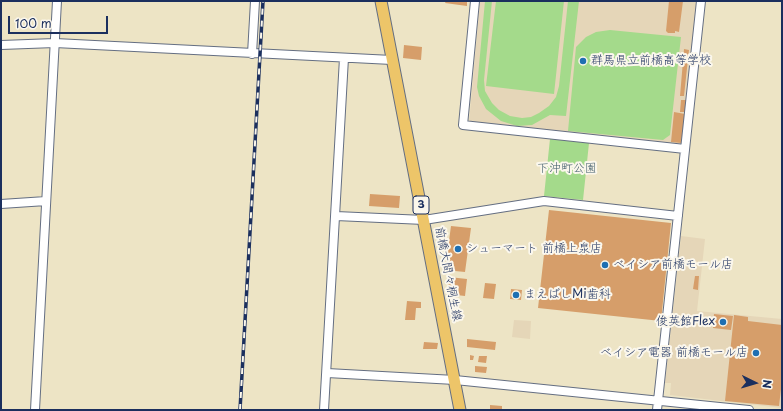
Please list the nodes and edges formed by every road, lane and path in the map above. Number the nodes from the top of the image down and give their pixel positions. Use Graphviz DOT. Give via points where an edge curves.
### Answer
graph roads {
  1 [pos="58,1"];
  2 [pos="255,1"];
  3 [pos="381,1"];
  4 [pos="475,1"];
  5 [pos="701,1"];
  6 [pos="56,43"];
  7 [pos="1,45"];
  8 [pos="252,54"];
  9 [pos="344,58"];
  10 [pos="392,60"];
  11 [pos="685,149"];
  12 [pos="46,201"];
  13 [pos="1,204"];
  14 [pos="336,216"];
  15 [pos="678,216"];
  16 [pos="424,220"];
  17 [pos="327,373"];
  18 [pos="455,380"];
  19 [pos="659,400"];
  20 [pos="690,407"];
  21 [pos="35,410"];
  22 [pos="324,410"];
  23 [pos="460,410"];
  24 [pos="658,410"];
  25 [pos="749,410"];
  1 -- 6 [label="street"];
  2 -- 8 [label="street"];
  3 -- 10 [label="main road, 前橋大間々桐生線 / 3"];
  4 -- 11 [label="street" via="463,125"];
  5 -- 11 [label="street"];
  6 -- 7 [label="street"];
  6 -- 8 [label="street"];
  6 -- 12 [label="street"];
  8 -- 9 [label="street"];
  9 -- 10 [label="street"];
  9 -- 14 [label="street"];
  10 -- 16 [label="main road, 前橋大間々桐生線 / 3"];
  11 -- 15 [label="street"];
  12 -- 13 [label="street"];
  12 -- 21 [label="street"];
  14 -- 16 [label="street"];
  14 -- 17 [label="street"];
  15 -- 16 [label="street" via="549,201"];
  15 -- 19 [label="street"];
  16 -- 18 [label="main road, 前橋大間々桐生線 / 3"];
  17 -- 18 [label="street"];
  17 -- 22 [label="street"];
  18 -- 19 [label="street"];
  18 -- 23 [label="main road, 前橋大間々桐生線 / 3"];
  19 -- 20 [label="street"];
  19 -- 24 [label="street"];
  20 -- 25 [label="street"];
}
